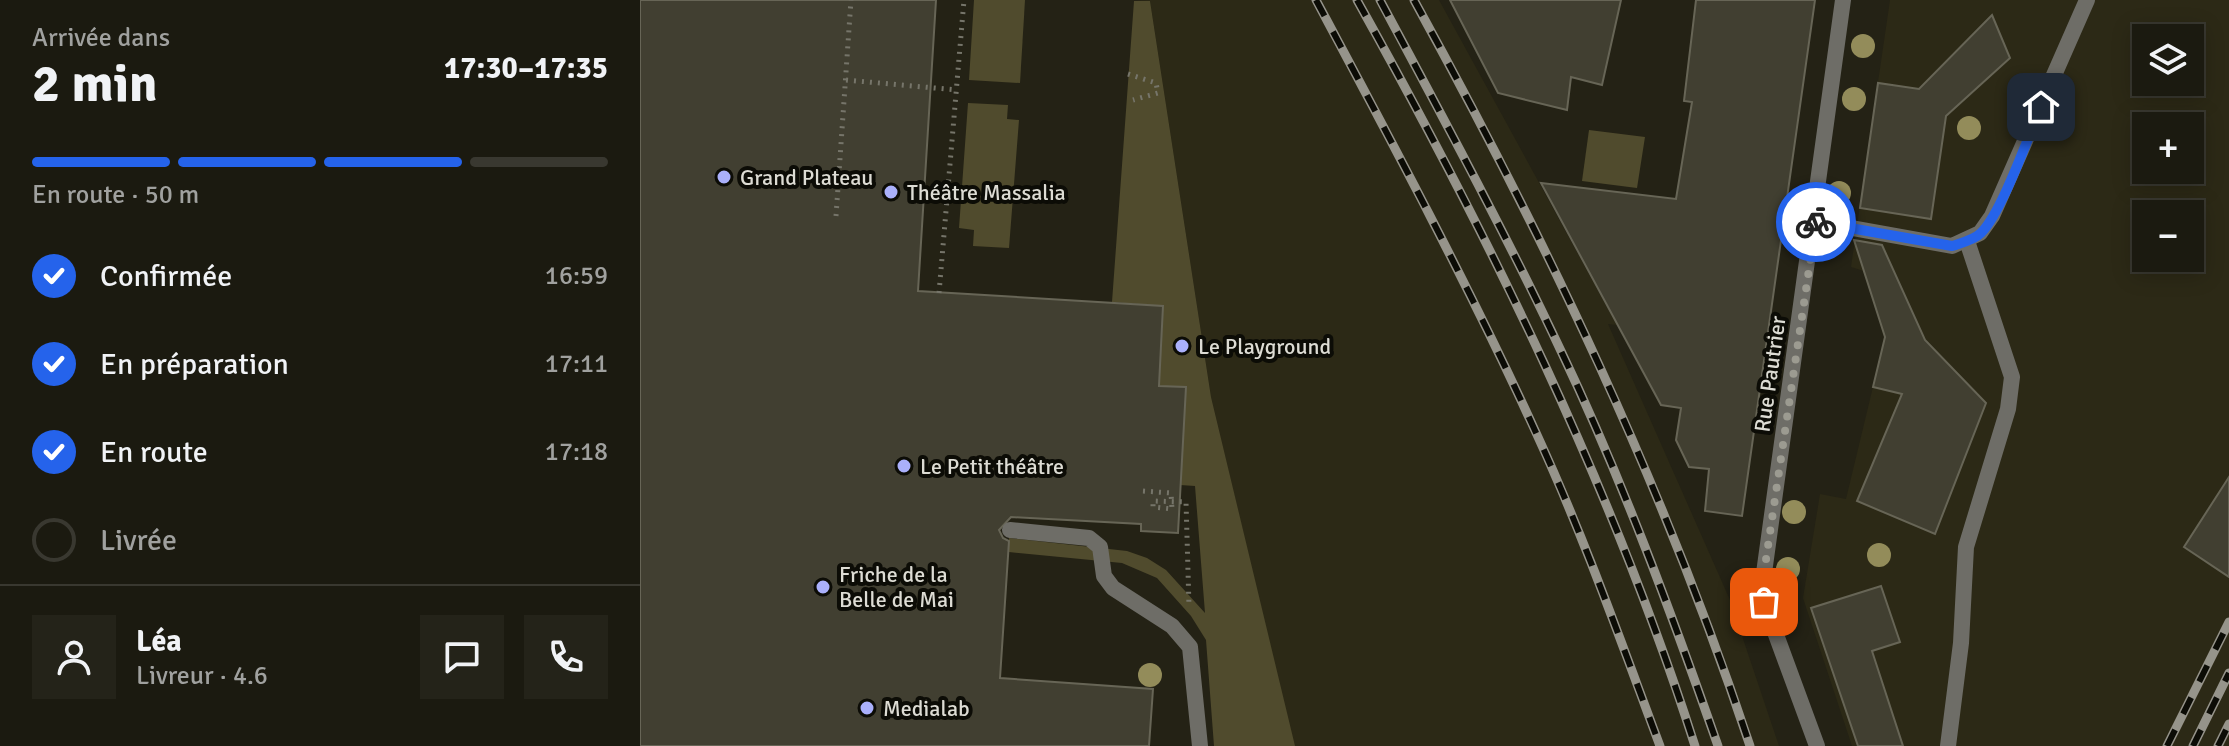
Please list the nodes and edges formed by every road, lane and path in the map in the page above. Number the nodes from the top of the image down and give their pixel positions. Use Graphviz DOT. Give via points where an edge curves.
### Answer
graph roads {
  1 [pos="851,0"];
  2 [pos="964,0"];
  3 [pos="1843,0"];
  4 [pos="2087,0"];
  5 [pos="1128,74"];
  6 [pos="846,80"];
  7 [pos="957,90"];
  8 [pos="1133,100"];
  9 [pos="836,216"];
  10 [pos="1813,221"];
  11 [pos="1967,241"];
  12 [pos="939,293"];
  13 [pos="1143,491"];
  14 [pos="1010,530"];
  15 [pos="1190,647"];
  16 [pos="1200,746"];
  17 [pos="1817,746"];
  18 [pos="1948,746"];
  1 -- 6 [label="path"];
  2 -- 7 [label="path"];
  3 -- 10 [label="street, Rue Pautrier"];
  4 -- 11 [label="street" via="1992,216"];
  5 -- 8 [label="path" via="1156,83 1158,93"];
  6 -- 7 [label="path"];
  6 -- 9 [label="path"];
  7 -- 12 [label="path"];
  10 -- 11 [label="street" via="1952,246"];
  10 -- 17 [label="street, Rue Pautrier" via="1764,602"];
  11 -- 18 [label="street" via="2012,377 2008,409 1966,547"];
  13 -- 15 [label="path" via="1171,493 1172,509 1153,507 1153,501 1166,502 1179,502 1186,502"];
  14 -- 15 [label="street" via="1089,538 1100,547 1104,576 1113,588 1172,626"];
  15 -- 16 [label="street"];
}
